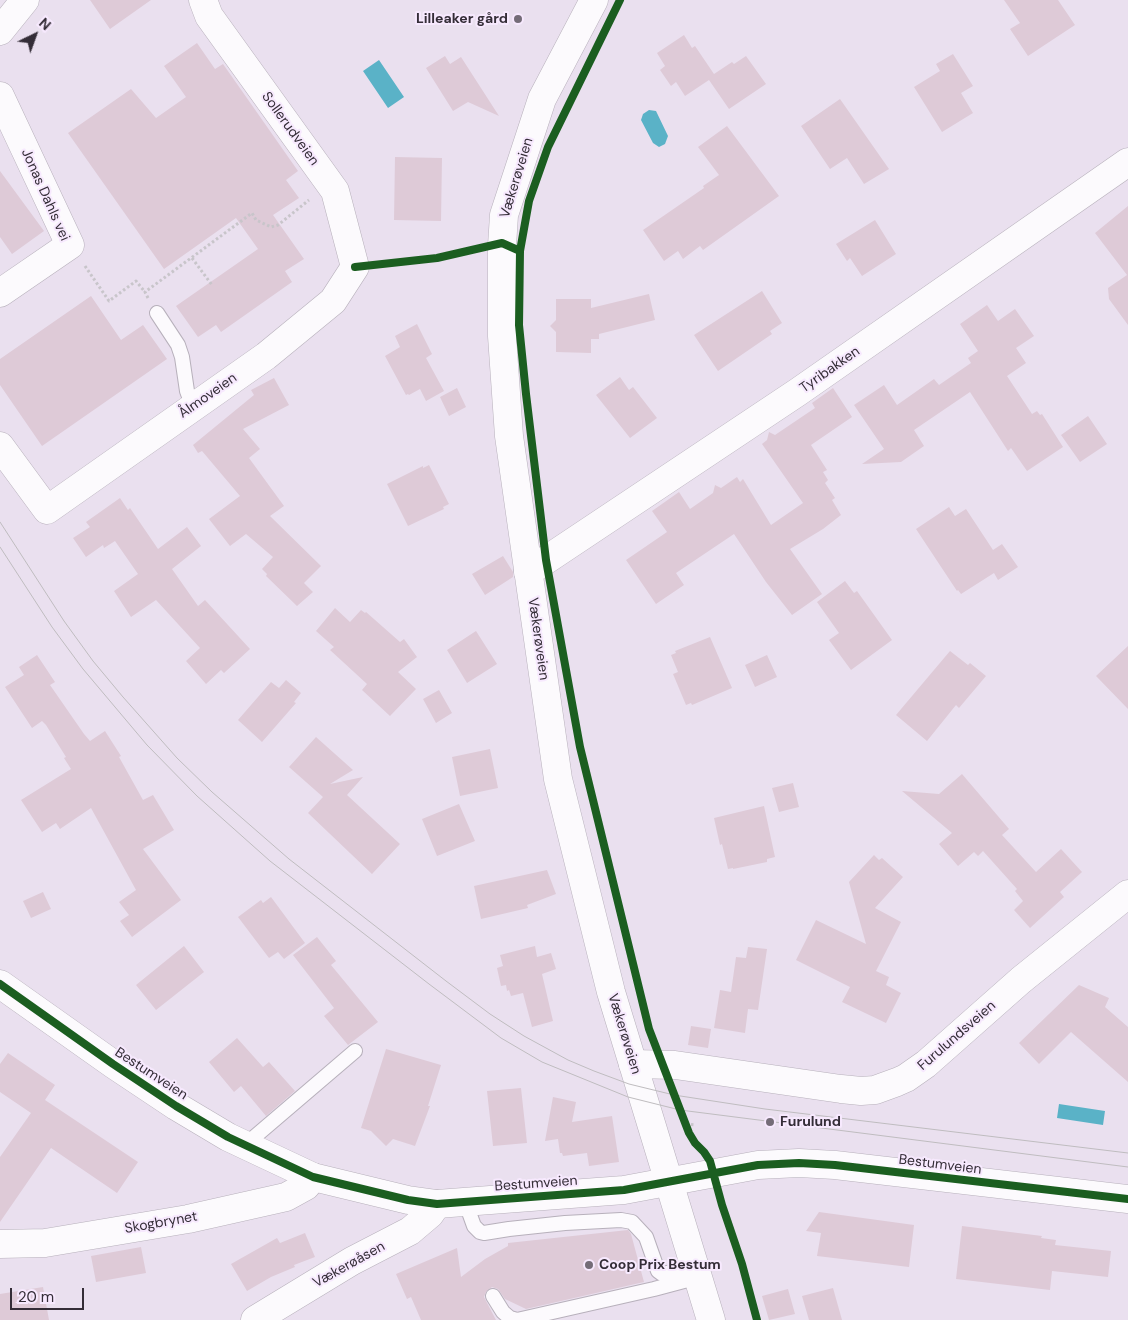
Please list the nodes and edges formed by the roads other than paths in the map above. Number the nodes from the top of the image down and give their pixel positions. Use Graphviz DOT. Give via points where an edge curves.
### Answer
graph roads {
  1 [pos="25,0"];
  2 [pos="203,0"];
  3 [pos="594,0"];
  4 [pos="0,31"];
  5 [pos="0,96"];
  6 [pos="1128,162"];
  7 [pos="355,267"];
  8 [pos="0,293"];
  9 [pos="156,313"];
  10 [pos="193,407"];
  11 [pos="0,446"];
  12 [pos="528,572"];
  13 [pos="1128,894"];
  14 [pos="0,984"];
  15 [pos="355,1052"];
  16 [pos="633,1064"];
  17 [pos="245,1145"];
  18 [pos="313,1177"];
  19 [pos="669,1183"];
  20 [pos="1128,1199"];
  21 [pos="466,1202"];
  22 [pos="436,1204"];
  23 [pos="0,1244"];
  24 [pos="697,1272"];
  25 [pos="493,1296"];
  26 [pos="255,1320"];
  27 [pos="711,1320"];
  1 -- 4 [label="street"];
  2 -- 7 [label="street, Sollerudveien" via="209,16 335,191"];
  3 -- 12 [label="street, Vækerøveien" via="542,100 504,215 502,336 509,436"];
  5 -- 8 [label="street, Jonas Dahls vei" via="70,245"];
  6 -- 12 [label="street, Tyribakken" via="798,392"];
  7 -- 10 [label="street, Ålmoveien" via="333,301 266,356"];
  9 -- 10 [label="lane" via="178,345"];
  10 -- 11 [label="street, Ålmoveien" via="47,510"];
  12 -- 16 [label="street, Vækerøveien" via="558,779 611,992"];
  13 -- 16 [label="street, Furulundsveien" via="1036,968 926,1064 906,1078 875,1090 848,1090 675,1065"];
  14 -- 17 [label="street, Bestumveien" via="176,1106"];
  15 -- 17 [label="lane"];
  16 -- 19 [label="street, Vækerøveien"];
  17 -- 18 [label="street, Bestumveien"];
  18 -- 22 [label="street, Bestumveien"];
  18 -- 23 [label="street, Skogbrynet" via="306,1186 286,1197 197,1217 45,1243"];
  19 -- 20 [label="street, Bestumveien" via="758,1165 799,1163"];
  19 -- 21 [label="street, Bestumveien" via="624,1190"];
  19 -- 24 [label="street, Vækerøveien"];
  21 -- 22 [label="street, Bestumveien"];
  21 -- 24 [label="lane" via="474,1226 484,1233 565,1223 632,1222 646,1237 658,1271 662,1274"];
  22 -- 26 [label="street, Vækerøåsen" via="430,1214 410,1231 352,1260"];
  24 -- 25 [label="lane" via="654,1289 517,1320 503,1312"];
  24 -- 27 [label="street, Vækerøveien"];
}
